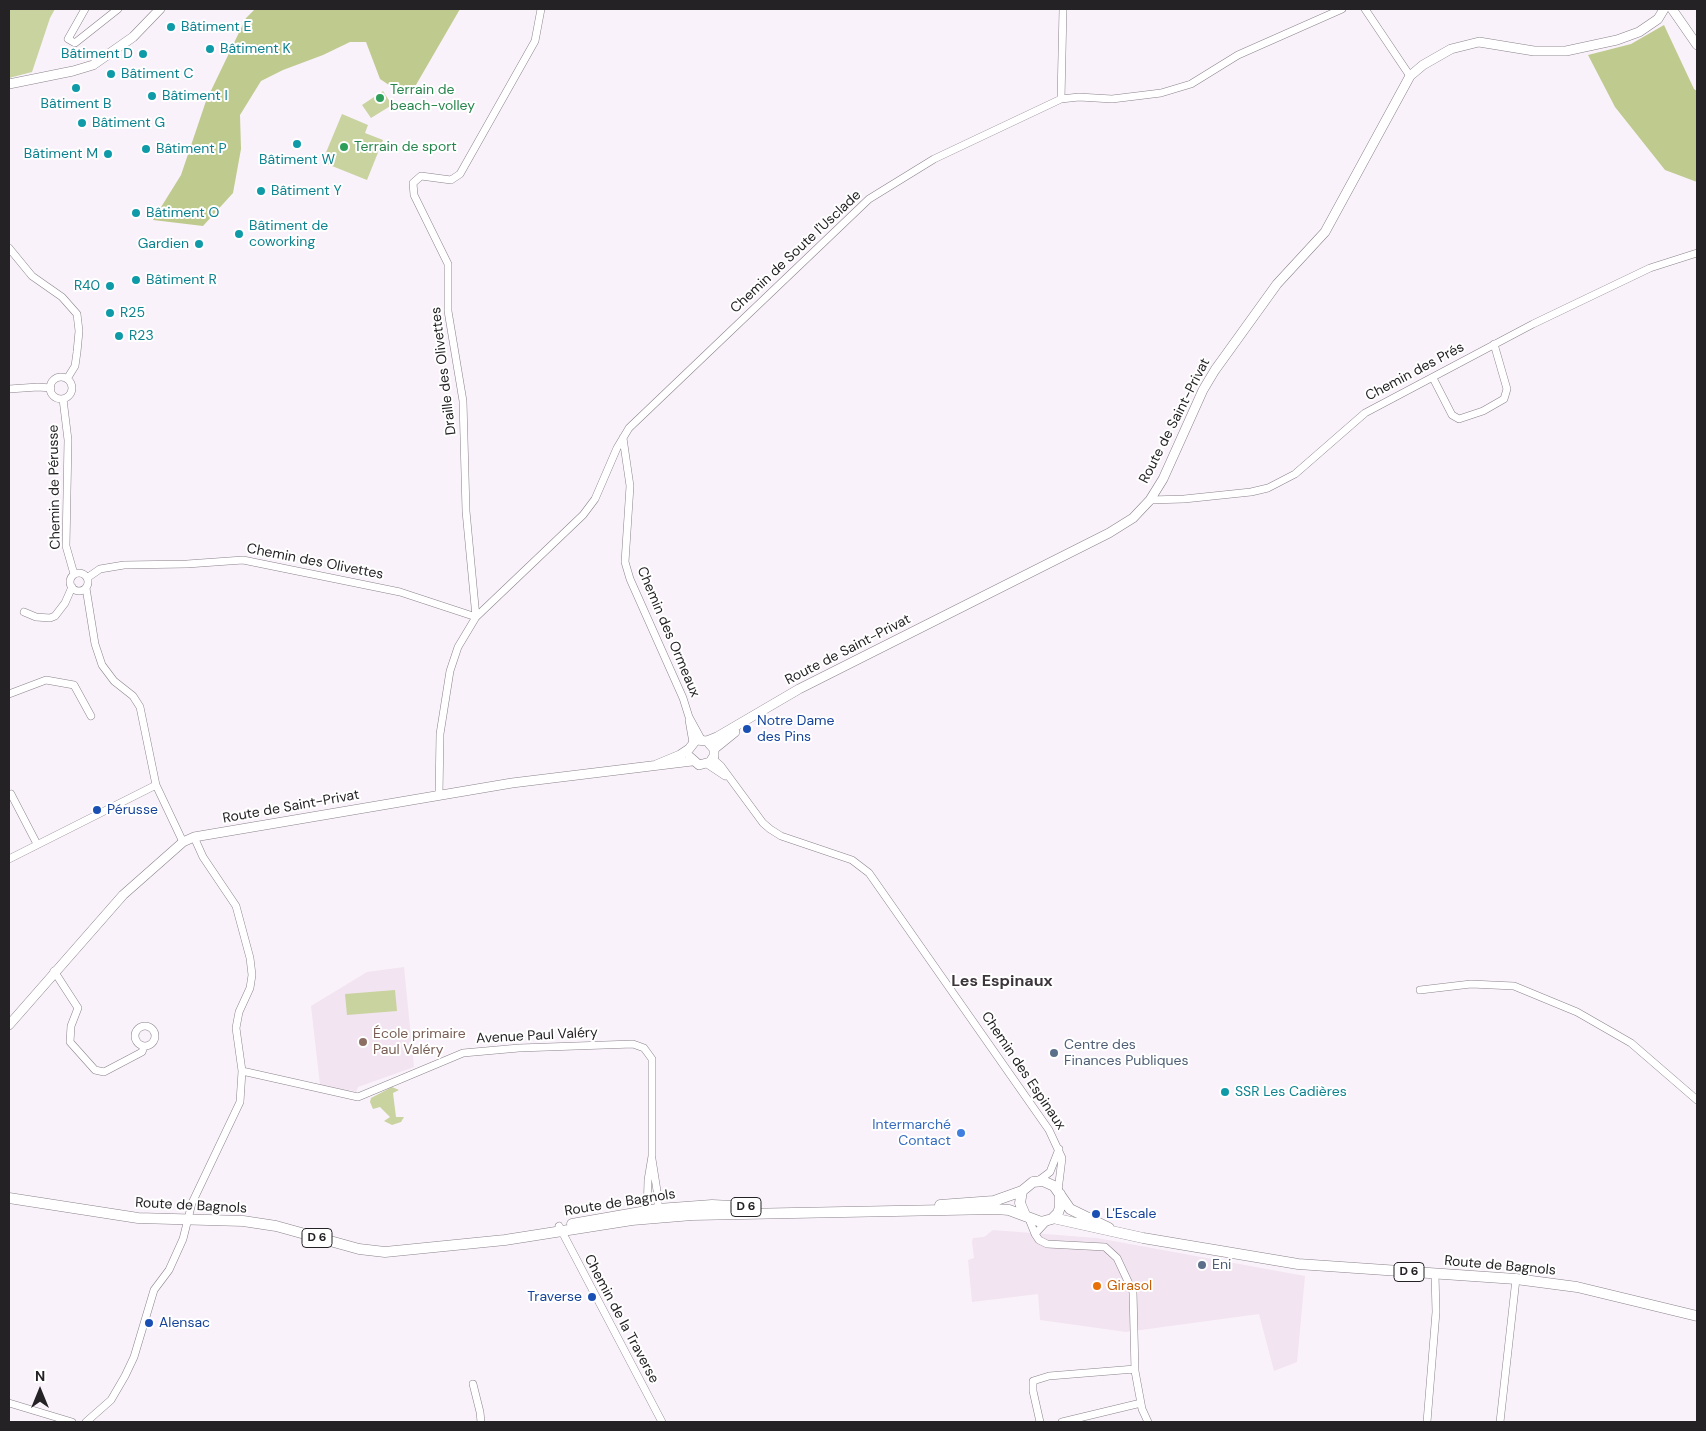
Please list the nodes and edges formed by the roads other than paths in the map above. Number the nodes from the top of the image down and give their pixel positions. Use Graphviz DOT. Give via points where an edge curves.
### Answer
graph roads {
  1 [pos="85,9"];
  2 [pos="118,9"];
  3 [pos="160,9"];
  4 [pos="541,9"];
  5 [pos="1063,9"];
  6 [pos="1342,9"];
  7 [pos="1364,9"];
  8 [pos="1664,9"];
  9 [pos="1672,9"];
  10 [pos="1697,45"];
  11 [pos="1410,76"];
  12 [pos="9,84"];
  13 [pos="1061,99"];
  14 [pos="9,248"];
  15 [pos="1697,253"];
  16 [pos="1494,344"];
  17 [pos="1432,378"];
  18 [pos="67,379"];
  19 [pos="51,388"];
  20 [pos="9,389"];
  21 [pos="63,398"];
  22 [pos="623,438"];
  23 [pos="1150,500"];
  24 [pos="74,574"];
  25 [pos="87,578"];
  26 [pos="72,587"];
  27 [pos="86,588"];
  28 [pos="24,612"];
  29 [pos="476,617"];
  30 [pos="9,694"];
  31 [pos="91,716"];
  32 [pos="746,722"];
  33 [pos="697,743"];
  34 [pos="711,757"];
  35 [pos="692,761"];
  36 [pos="656,765"];
  37 [pos="156,785"];
  38 [pos="9,795"];
  39 [pos="439,795"];
  40 [pos="194,837"];
  41 [pos="183,842"];
  42 [pos="37,844"];
  43 [pos="9,859"];
  44 [pos="54,972"];
  45 [pos="1420,990"];
  46 [pos="9,1025"];
  47 [pos="144,1046"];
  48 [pos="242,1071"];
  49 [pos="1697,1100"];
  50 [pos="1059,1149"];
  51 [pos="652,1156"];
  52 [pos="1037,1181"];
  53 [pos="1022,1191"];
  54 [pos="1059,1192"];
  55 [pos="9,1198"];
  56 [pos="936,1208"];
  57 [pos="653,1214"];
  58 [pos="1027,1217"];
  59 [pos="1053,1218"];
  60 [pos="189,1220"];
  61 [pos="560,1229"];
  62 [pos="1119,1233"];
  63 [pos="1036,1234"];
  64 [pos="1435,1274"];
  65 [pos="1516,1279"];
  66 [pos="1697,1316"];
  67 [pos="1135,1369"];
  68 [pos="473,1384"];
  69 [pos="9,1403"];
  70 [pos="1141,1403"];
  71 [pos="72,1422"];
  72 [pos="86,1422"];
  73 [pos="480,1422"];
  74 [pos="662,1422"];
  75 [pos="1040,1422"];
  76 [pos="1062,1422"];
  77 [pos="1148,1422"];
  78 [pos="1427,1422"];
  79 [pos="1500,1422"];
  1 -- 2 [label="street" via="68,40 75,43"];
  3 -- 12 [label="street" via="133,37 94,65"];
  4 -- 29 [label="street, Draille des Olivettes" via="535,41 460,174 451,180 421,176 413,184 414,195 448,264 448,310 463,401 466,511"];
  5 -- 13 [label="street"];
  6 -- 13 [label="street, Chemin de Soute l'Usclade" via="1246,50 1191,84 1161,94 1112,99"];
  7 -- 11 [label="street"];
  8 -- 11 [label="street, Route de Saint-Privat" via="1658,19 1639,32 1617,40 1566,51 1479,42 1451,49"];
  9 -- 10 [label="street"];
  11 -- 23 [label="street, Route de Saint-Privat" via="1325,232 1277,284 1215,370"];
  13 -- 22 [label="street, Chemin de Soute l'Usclade" via="934,159 869,199 629,428"];
  14 -- 18 [label="street" via="32,276 62,298 77,314 79,331 75,366"];
  15 -- 16 [label="street, Chemin des Prés" via="1650,268"];
  16 -- 17 [label="street, Chemin des Prés"];
  16 -- 17 [label="street" via="1506,389 1504,399 1483,411 1459,420 1452,415"];
  17 -- 23 [label="street, Chemin des Prés" via="1365,413 1294,474 1268,488"];
  18 -- 19 [label="street" via="56,379"];
  18 -- 21 [label="street" via="72,384 72,392"];
  19 -- 20 [label="street"];
  19 -- 21 [label="street" via="53,395"];
  21 -- 24 [label="street, Chemin de Pérusse" via="68,440 66,546"];
  22 -- 29 [label="street, Chemin de Soute l'Usclade" via="595,499 583,515"];
  22 -- 33 [label="street, Chemin des Ormeaux" via="630,486 625,562 682,698"];
  23 -- 32 [label="street, Route de Saint-Privat" via="1133,518 1109,533 799,689"];
  24 -- 25 [label="street" via="81,573"];
  24 -- 26 [label="street" via="70,582"];
  25 -- 27 [label="street"];
  25 -- 29 [label="street, Chemin des Olivettes" via="100,569 124,565 243,560 400,592"];
  26 -- 27 [label="street" via="77,590"];
  26 -- 28 [label="street" via="55,616 36,617"];
  27 -- 37 [label="street" via="95,644 102,665 140,707"];
  29 -- 39 [label="street" via="458,647 450,671 440,734"];
  30 -- 31 [label="street" via="46,680 74,685"];
  32 -- 33 [label="street, Route de Saint-Privat"];
  32 -- 34 [label="street, Route de Saint-Privat"];
  33 -- 34 [label="street"];
  33 -- 35 [label="street"];
  33 -- 36 [label="street, Route de Saint-Privat"];
  34 -- 35 [label="street, Route de Saint-Privat" via="699,765"];
  34 -- 50 [label="street, Chemin des Espinaux" via="763,823 781,836 852,860 869,873 1040,1116"];
  35 -- 36 [label="street, Route de Saint-Privat"];
  36 -- 39 [label="street, Route de Saint-Privat"];
  37 -- 41 [label="street"];
  37 -- 42 [label="street"];
  38 -- 42 [label="street"];
  39 -- 40 [label="street, Route de Saint-Privat"];
  40 -- 41 [label="street, Route de Saint-Privat"];
  40 -- 48 [label="street" via="236,906 250,958 250,988 236,1028"];
  41 -- 44 [label="street, Route de Saint-Privat" via="123,895"];
  42 -- 43 [label="street"];
  44 -- 46 [label="street, Route de Saint-Privat"];
  44 -- 47 [label="street" via="78,1008 71,1026 70,1042 94,1070 104,1072 142,1052"];
  45 -- 49 [label="street" via="1471,984 1514,986 1577,1012 1631,1043"];
  48 -- 51 [label="street, Avenue Paul Valéry" via="358,1097 464,1053 633,1044 644,1048 652,1059"];
  48 -- 60 [label="street" via="240,1102 192,1203"];
  50 -- 52 [label="street, Chemin des Espinaux" via="1050,1172"];
  50 -- 54 [label="street, Chemin des Espinaux" via="1062,1158"];
  51 -- 57 [label="street, Avenue Paul Valéry"];
  51 -- 57 [label="street, Avenue Paul Valéry" via="648,1180"];
  52 -- 53 [label="main road"];
  52 -- 54 [label="main road" via="1049,1183"];
  53 -- 56 [label="main road, D 6" via="994,1201"];
  53 -- 58 [label="main road" via="1020,1204"];
  54 -- 59 [label="main road" via="1060,1207"];
  54 -- 62 [label="main road, D 6" via="1070,1208"];
  55 -- 60 [label="main road, Route de Bagnols / D 6" via="138,1218"];
  56 -- 57 [label="main road, Route de Bagnols / D 6" via="711,1210"];
  56 -- 58 [label="main road, D 6" via="1009,1210"];
  57 -- 61 [label="main road, Route de Bagnols / D 6"];
  58 -- 59 [label="main road" via="1041,1222"];
  58 -- 63 [label="street"];
  59 -- 62 [label="main road, D 6"];
  59 -- 63 [label="street"];
  60 -- 61 [label="main road, Route de Bagnols / D 6" via="226,1219 261,1223 372,1251 402,1251"];
  60 -- 72 [label="street" via="170,1270 154,1290 125,1376 111,1400"];
  61 -- 74 [label="street, Chemin de la Traverse"];
  62 -- 64 [label="main road, Route de Bagnols / D 6" via="1298,1264"];
  63 -- 67 [label="street" via="1047,1244 1105,1247 1118,1258 1133,1292"];
  64 -- 65 [label="main road, Route de Bagnols / D 6"];
  64 -- 78 [label="street" via="1436,1312"];
  65 -- 66 [label="main road, Route de Bagnols / D 6" via="1577,1287"];
  65 -- 79 [label="street"];
  67 -- 70 [label="street"];
  67 -- 75 [label="street" via="1033,1380"];
  68 -- 73 [label="street"];
  69 -- 71 [label="street"];
  70 -- 76 [label="street"];
  70 -- 77 [label="street"];
}
